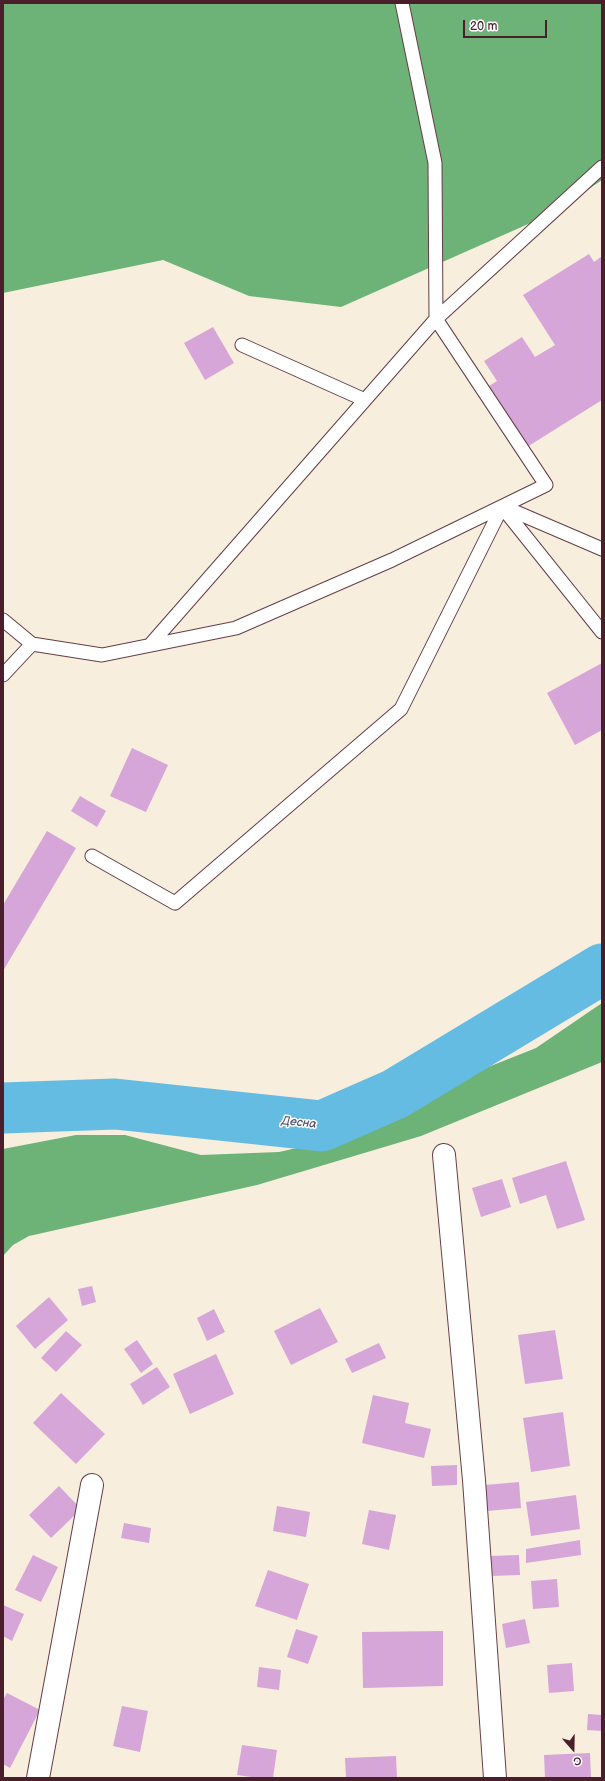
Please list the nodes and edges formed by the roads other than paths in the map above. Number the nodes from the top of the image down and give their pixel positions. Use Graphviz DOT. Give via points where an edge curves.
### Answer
graph roads {
  1 [pos="402,3"];
  2 [pos="602,167"];
  3 [pos="436,320"];
  4 [pos="242,345"];
  5 [pos="365,400"];
  6 [pos="502,507"];
  7 [pos="602,549"];
  8 [pos="3,620"];
  9 [pos="602,632"];
  10 [pos="32,644"];
  11 [pos="150,645"];
  12 [pos="3,675"];
  13 [pos="92,856"];
  14 [pos="444,1155"];
  15 [pos="92,1485"];
  16 [pos="38,1778"];
  17 [pos="495,1778"];
  1 -- 3 [label="lane" via="436,162"];
  2 -- 3 [label="lane"];
  3 -- 5 [label="lane"];
  3 -- 6 [label="lane" via="546,485"];
  4 -- 5 [label="lane"];
  5 -- 11 [label="lane"];
  6 -- 7 [label="lane"];
  6 -- 9 [label="lane"];
  6 -- 11 [label="lane" via="392,560 236,628"];
  6 -- 13 [label="lane" via="401,710 187,893 175,903"];
  8 -- 10 [label="lane"];
  10 -- 11 [label="lane" via="102,655"];
  10 -- 12 [label="lane"];
  14 -- 17 [label="street" via="474,1480"];
  15 -- 16 [label="street"];
}
